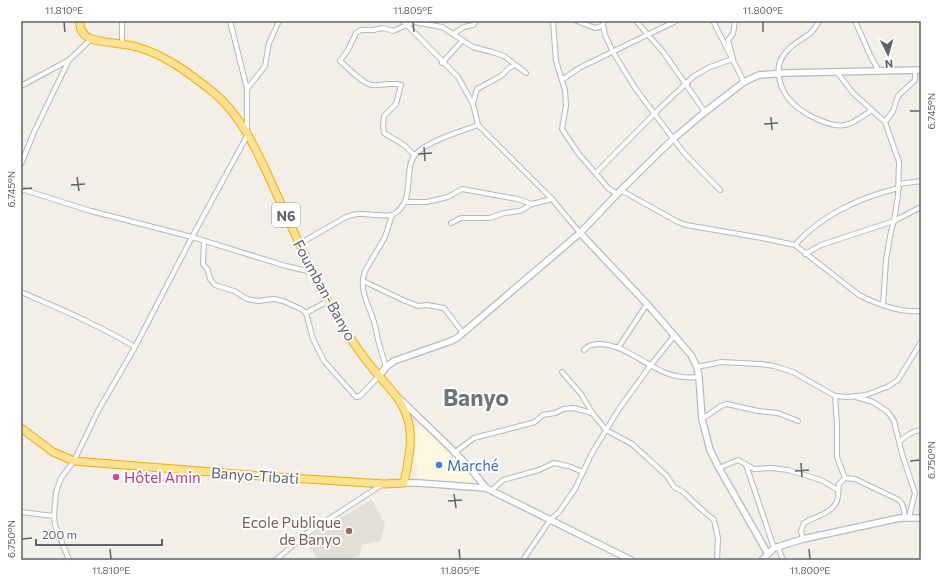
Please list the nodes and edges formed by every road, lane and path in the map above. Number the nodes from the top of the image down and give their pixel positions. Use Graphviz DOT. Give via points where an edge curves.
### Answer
graph roads {
  1 [pos="80,21"];
  2 [pos="122,21"];
  3 [pos="230,21"];
  4 [pos="279,21"];
  5 [pos="403,21"];
  6 [pos="553,21"];
  7 [pos="577,21"];
  8 [pos="636,21"];
  9 [pos="676,21"];
  10 [pos="713,21"];
  11 [pos="735,21"];
  12 [pos="819,21"];
  13 [pos="855,21"];
  14 [pos="474,23"];
  15 [pos="604,23"];
  16 [pos="406,25"];
  17 [pos="453,34"];
  18 [pos="648,35"];
  19 [pos="92,39"];
  20 [pos="462,41"];
  21 [pos="122,43"];
  22 [pos="613,52"];
  23 [pos="733,59"];
  24 [pos="69,60"];
  25 [pos="442,62"];
  26 [pos="515,65"];
  27 [pos="918,70"];
  28 [pos="836,71"];
  29 [pos="879,71"];
  30 [pos="526,73"];
  31 [pos="778,74"];
  32 [pos="562,80"];
  33 [pos="744,82"];
  34 [pos="685,84"];
  35 [pos="21,86"];
  36 [pos="247,89"];
  37 [pos="473,104"];
  38 [pos="872,110"];
  39 [pos="705,112"];
  40 [pos="654,114"];
  41 [pos="885,122"];
  42 [pos="478,124"];
  43 [pos="247,136"];
  44 [pos="673,139"];
  45 [pos="414,156"];
  46 [pos="21,164"];
  47 [pos="596,173"];
  48 [pos="921,181"];
  49 [pos="899,186"];
  50 [pos="21,189"];
  51 [pos="720,190"];
  52 [pos="618,193"];
  53 [pos="552,200"];
  54 [pos="405,202"];
  55 [pos="532,204"];
  56 [pos="921,207"];
  57 [pos="392,216"];
  58 [pos="894,221"];
  59 [pos="451,223"];
  60 [pos="580,233"];
  61 [pos="192,237"];
  62 [pos="204,241"];
  63 [pos="299,244"];
  64 [pos="795,245"];
  65 [pos="805,254"];
  66 [pos="313,272"];
  67 [pos="363,281"];
  68 [pos="21,292"];
  69 [pos="328,301"];
  70 [pos="648,304"];
  71 [pos="883,304"];
  72 [pos="921,311"];
  73 [pos="306,313"];
  74 [pos="462,333"];
  75 [pos="675,335"];
  76 [pos="921,342"];
  77 [pos="135,347"];
  78 [pos="618,348"];
  79 [pos="584,350"];
  80 [pos="650,366"];
  81 [pos="386,367"];
  82 [pos="697,367"];
  83 [pos="562,372"];
  84 [pos="379,376"];
  85 [pos="699,377"];
  86 [pos="397,396"];
  87 [pos="835,396"];
  88 [pos="853,396"];
  89 [pos="593,414"];
  90 [pos="702,419"];
  91 [pos="798,421"];
  92 [pos="21,428"];
  93 [pos="606,430"];
  94 [pos="921,430"];
  95 [pos="900,441"];
  96 [pos="454,452"];
  97 [pos="74,461"];
  98 [pos="746,465"];
  99 [pos="719,468"];
  100 [pos="583,472"];
  101 [pos="845,478"];
  102 [pos="404,483"];
  103 [pos="384,484"];
  104 [pos="488,489"];
  105 [pos="838,490"];
  106 [pos="21,512"];
  107 [pos="54,516"];
  108 [pos="907,517"];
  109 [pos="921,518"];
  110 [pos="550,520"];
  111 [pos="803,539"];
  112 [pos="776,548"];
  113 [pos="768,554"];
  114 [pos="620,558"];
  115 [pos="69,560"];
  116 [pos="276,560"];
  117 [pos="522,560"];
  118 [pos="630,560"];
  119 [pos="717,560"];
  120 [pos="762,560"];
  121 [pos="783,560"];
  1 -- 19 [label="highway" via="82,33"];
  2 -- 21 [label="street"];
  3 -- 36 [label="street"];
  4 -- 36 [label="street" via="269,43 265,66"];
  5 -- 16 [label="street"];
  6 -- 32 [label="street" via="555,58"];
  7 -- 15 [label="street" via="592,28 599,28"];
  8 -- 18 [label="street"];
  9 -- 18 [label="street"];
  10 -- 23 [label="street"];
  11 -- 23 [label="street" via="733,34 728,40"];
  12 -- 31 [label="street" via="814,31 795,42 786,51 780,62"];
  13 -- 29 [label="street"];
  14 -- 17 [label="street"];
  15 -- 22 [label="street" via="605,35"];
  16 -- 17 [label="street" via="414,22 428,24 442,27"];
  16 -- 25 [label="street"];
  16 -- 45 [label="street" via="393,31 383,28 361,30 340,61 367,84 401,85 396,104 384,116 383,131 386,136 404,145"];
  17 -- 20 [label="street"];
  18 -- 22 [label="street"];
  18 -- 34 [label="street"];
  19 -- 21 [label="highway, Foumban-Banyo / N6"];
  19 -- 24 [label="street"];
  20 -- 25 [label="street"];
  20 -- 26 [label="street" via="504,56"];
  21 -- 43 [label="highway, Foumban-Banyo / N6" via="155,53 192,75 231,110"];
  22 -- 32 [label="street" via="579,68"];
  22 -- 40 [label="street"];
  23 -- 33 [label="street"];
  23 -- 34 [label="street" via="701,71"];
  24 -- 35 [label="street"];
  24 -- 46 [label="street"];
  25 -- 37 [label="street" via="458,77"];
  26 -- 30 [label="street"];
  26 -- 37 [label="street" via="477,89"];
  27 -- 29 [label="street"];
  27 -- 41 [label="street" via="915,80 898,96 893,111"];
  28 -- 29 [label="street"];
  28 -- 31 [label="street"];
  28 -- 38 [label="street" via="853,93"];
  31 -- 33 [label="street" via="759,75"];
  31 -- 38 [label="street" via="789,100 828,124 846,125"];
  32 -- 47 [label="street" via="566,106 562,129 578,153"];
  33 -- 39 [label="street"];
  34 -- 39 [label="street"];
  34 -- 40 [label="street"];
  36 -- 43 [label="street"];
  37 -- 42 [label="street"];
  38 -- 41 [label="street"];
  39 -- 44 [label="street"];
  40 -- 44 [label="street"];
  40 -- 47 [label="street"];
  41 -- 49 [label="street" via="899,162"];
  42 -- 45 [label="street" via="422,148"];
  42 -- 53 [label="street"];
  43 -- 61 [label="street"];
  43 -- 63 [label="highway, Foumban-Banyo / N6"];
  44 -- 51 [label="street"];
  44 -- 52 [label="street"];
  45 -- 54 [label="street"];
  47 -- 52 [label="street" via="608,188"];
  48 -- 49 [label="street"];
  49 -- 58 [label="street"];
  49 -- 64 [label="street" via="834,214 809,231"];
  50 -- 61 [label="street" via="91,211"];
  52 -- 60 [label="street"];
  52 -- 64 [label="street" via="626,193 686,225"];
  53 -- 55 [label="street"];
  53 -- 60 [label="street"];
  54 -- 55 [label="street" via="427,202 448,197 462,189"];
  54 -- 57 [label="street"];
  55 -- 59 [label="street" via="490,218 461,218"];
  56 -- 58 [label="street"];
  57 -- 63 [label="street" via="354,214"];
  57 -- 67 [label="street" via="385,237 368,265"];
  58 -- 65 [label="street" via="821,245"];
  58 -- 71 [label="street" via="886,260"];
  60 -- 70 [label="street"];
  60 -- 74 [label="street"];
  61 -- 62 [label="street"];
  61 -- 77 [label="street"];
  62 -- 66 [label="street"];
  62 -- 73 [label="street" via="203,261 215,285 234,291 247,299 283,301"];
  63 -- 66 [label="highway, Foumban-Banyo / N6"];
  64 -- 65 [label="street"];
  65 -- 71 [label="street" via="859,295"];
  66 -- 69 [label="highway, Foumban-Banyo / N6"];
  67 -- 74 [label="street" via="418,306 444,308"];
  67 -- 81 [label="street" via="365,299"];
  68 -- 77 [label="street" via="106,330"];
  69 -- 73 [label="street"];
  69 -- 84 [label="highway, Foumban-Banyo / N6" via="348,335"];
  70 -- 75 [label="street"];
  70 -- 78 [label="street"];
  71 -- 72 [label="street" via="909,311"];
  73 -- 84 [label="street" via="313,339 324,361 356,397"];
  74 -- 81 [label="street" via="451,341 394,361"];
  75 -- 80 [label="street"];
  75 -- 82 [label="street"];
  76 -- 88 [label="street" via="902,376 895,383 866,395"];
  77 -- 97 [label="street" via="98,411"];
  78 -- 79 [label="street" via="595,344"];
  78 -- 80 [label="street"];
  80 -- 85 [label="street" via="671,375"];
  80 -- 93 [label="street"];
  81 -- 84 [label="street"];
  82 -- 85 [label="street"];
  82 -- 87 [label="street" via="721,362 774,366 793,372"];
  83 -- 89 [label="street" via="581,394"];
  84 -- 86 [label="highway, Foumban-Banyo / N6"];
  85 -- 90 [label="street"];
  86 -- 96 [label="street"];
  86 -- 102 [label="highway, Foumban-Banyo / N6" via="407,415 411,434"];
  87 -- 88 [label="street"];
  87 -- 101 [label="street" via="837,456"];
  88 -- 95 [label="street" via="873,402 888,412 894,421"];
  89 -- 93 [label="street"];
  89 -- 96 [label="street" via="573,408 562,409 543,415 535,422 474,438"];
  90 -- 91 [label="street" via="727,404 778,413"];
  90 -- 99 [label="street" via="707,442"];
  92 -- 97 [label="highway, Banyo-Tibati" via="52,452"];
  93 -- 100 [label="street"];
  93 -- 119 [label="street" via="640,450 668,476 674,487 714,520 718,538"];
  94 -- 95 [label="street"];
  95 -- 108 [label="street" via="915,494"];
  96 -- 104 [label="street"];
  97 -- 103 [label="highway, Banyo-Tibati"];
  97 -- 107 [label="street" via="58,485"];
  98 -- 99 [label="street" via="738,460"];
  98 -- 105 [label="street" via="754,469 788,470 821,480"];
  98 -- 112 [label="street"];
  99 -- 113 [label="street"];
  100 -- 104 [label="street" via="554,462 540,470 503,480"];
  100 -- 110 [label="street" via="575,489"];
  101 -- 105 [label="street" via="838,484"];
  101 -- 108 [label="street" via="855,479 899,500"];
  102 -- 103 [label="highway, Banyo-Tibati"];
  102 -- 104 [label="street"];
  103 -- 116 [label="street" via="311,531"];
  104 -- 110 [label="street"];
  105 -- 111 [label="street" via="832,508 804,523 801,531"];
  106 -- 107 [label="street"];
  107 -- 115 [label="street" via="55,526"];
  108 -- 109 [label="street"];
  108 -- 111 [label="street"];
  110 -- 114 [label="street"];
  110 -- 117 [label="street"];
  111 -- 112 [label="street"];
  112 -- 113 [label="street"];
  112 -- 121 [label="street"];
  113 -- 120 [label="street"];
  114 -- 118 [label="street"];
}
